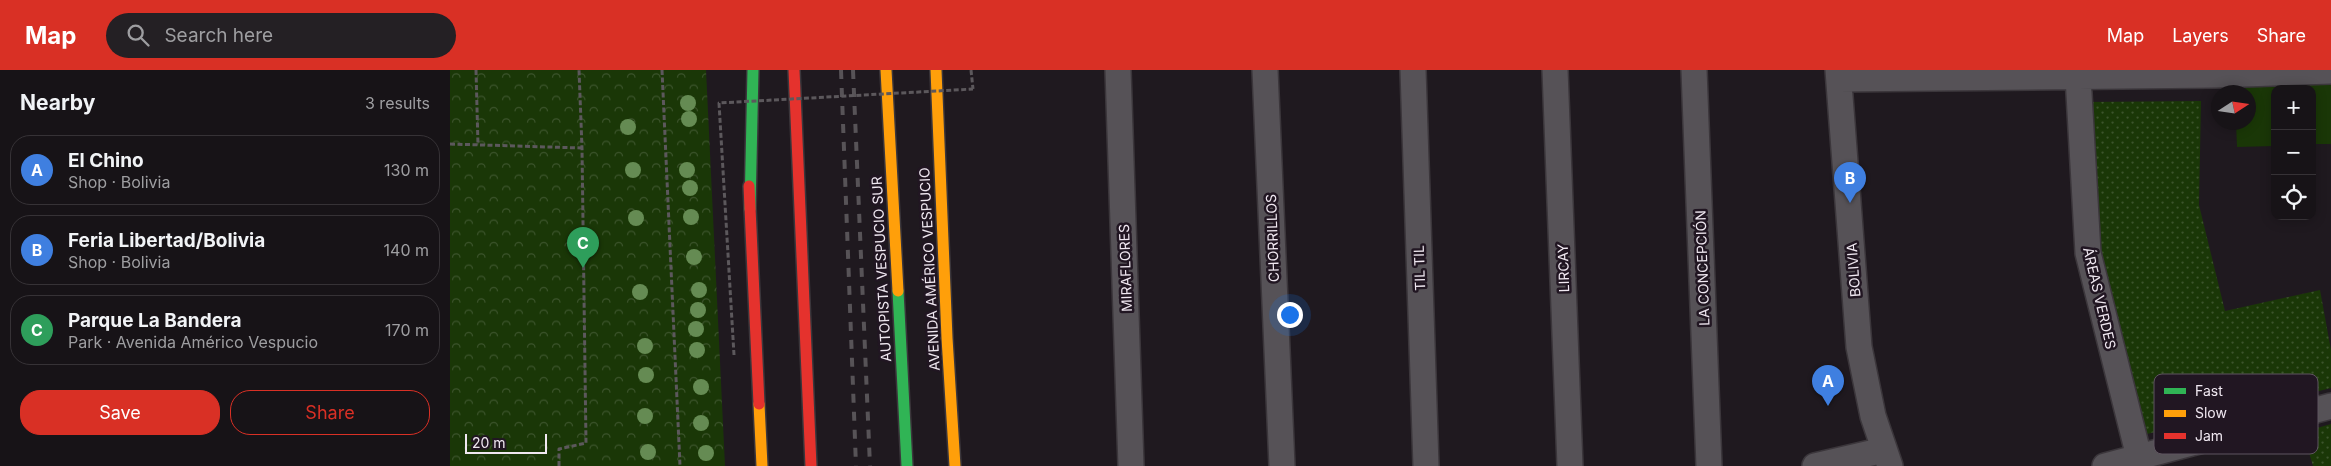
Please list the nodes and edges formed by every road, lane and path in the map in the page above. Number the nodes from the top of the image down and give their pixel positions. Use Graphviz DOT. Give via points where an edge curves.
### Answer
graph roads {
  1 [pos="476,70"];
  2 [pos="579,70"];
  3 [pos="662,70"];
  4 [pos="742,70"];
  5 [pos="753,70"];
  6 [pos="794,70"];
  7 [pos="886,70"];
  8 [pos="936,70"];
  9 [pos="971,70"];
  10 [pos="1118,70"];
  11 [pos="1265,70"];
  12 [pos="1413,70"];
  13 [pos="1555,70"];
  14 [pos="1694,70"];
  15 [pos="2248,71"];
  16 [pos="2331,71"];
  17 [pos="1839,75"];
  18 [pos="2078,76"];
  19 [pos="450,144"];
  20 [pos="478,145"];
  21 [pos="582,148"];
  22 [pos="750,209"];
  23 [pos="734,355"];
  24 [pos="2331,406"];
  25 [pos="2318,409"];
  26 [pos="2154,453"];
  27 [pos="2138,457"];
  28 [pos="1887,458"];
  29 [pos="560,466"];
  30 [pos="680,466"];
  31 [pos="762,466"];
  32 [pos="811,466"];
  33 [pos="907,466"];
  34 [pos="955,466"];
  35 [pos="1131,466"];
  36 [pos="1282,466"];
  37 [pos="1426,466"];
  38 [pos="1570,466"];
  39 [pos="1709,466"];
  40 [pos="1815,466"];
  41 [pos="2105,466"];
  1 -- 20 [label="path"];
  2 -- 21 [label="path"];
  3 -- 30 [label="path"];
  4 -- 22 [label="main road"];
  5 -- 22 [label="main road"];
  6 -- 32 [label="main road"];
  7 -- 33 [label="main road, AUTOPISTA VESPUCIO SUR"];
  8 -- 34 [label="main road, AVENIDA AMÉRICO VESPUCIO"];
  9 -- 23 [label="path, bridge" via="972,88 719,103"];
  10 -- 35 [label="street, MIRAFLORES"];
  11 -- 36 [label="street, CHORRILLOS"];
  12 -- 37 [label="street, TIL TIL"];
  13 -- 38 [label="street, LIRCAY"];
  14 -- 39 [label="street, LA CONCEPCIÓN"];
  15 -- 16 [label="street"];
  15 -- 18 [label="street"];
  17 -- 18 [label="street"];
  17 -- 28 [label="street, BOLIVIA" via="1859,347 1868,399"];
  18 -- 27 [label="street, ÁREAS VERDES" via="2088,253"];
  19 -- 20 [label="path"];
  20 -- 21 [label="path"];
  21 -- 29 [label="path" via="586,443 559,449"];
  22 -- 31 [label="main road"];
  24 -- 25 [label="street"];
  26 -- 27 [label="street"];
  27 -- 41 [label="street"];
  28 -- 40 [label="street"];
}
